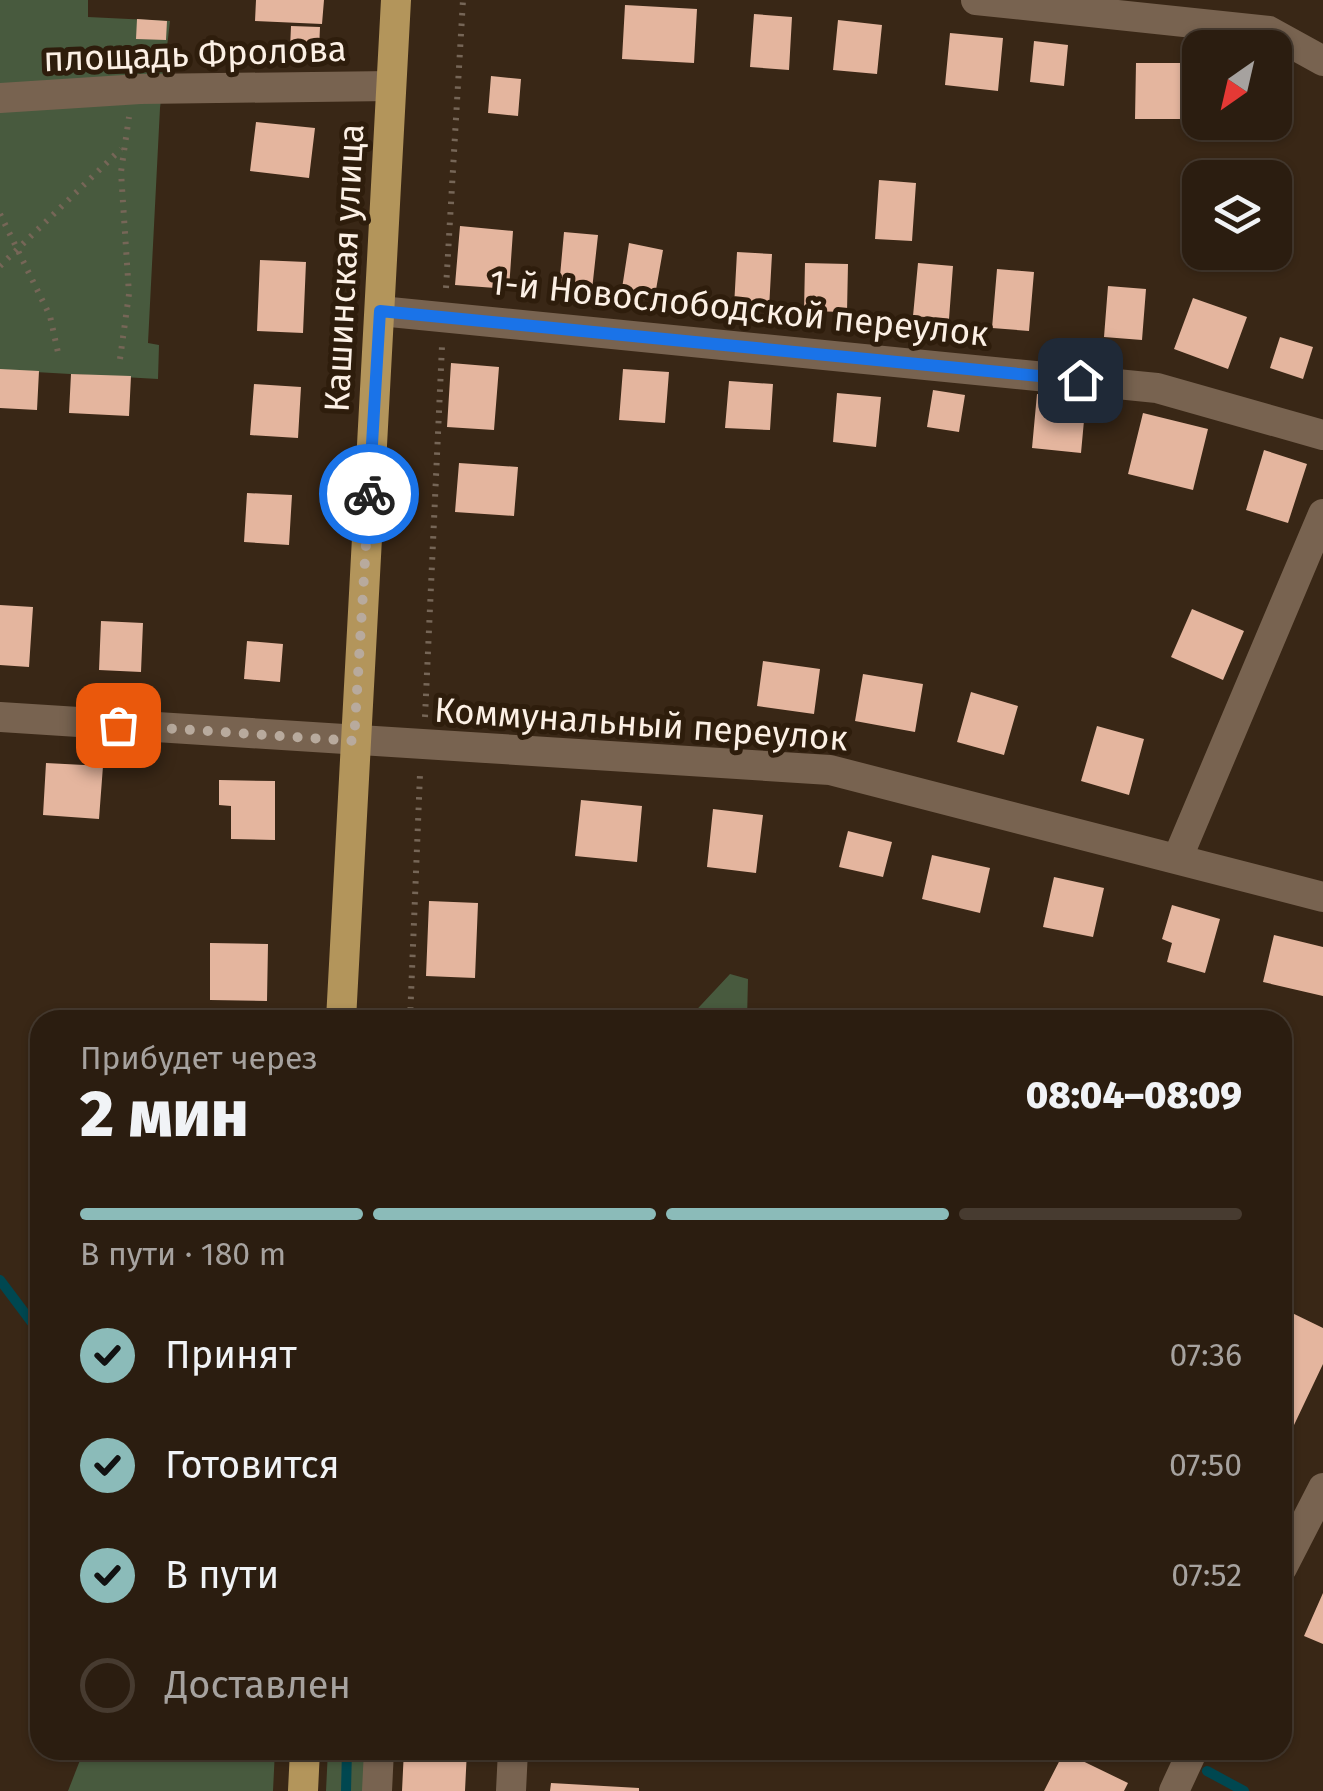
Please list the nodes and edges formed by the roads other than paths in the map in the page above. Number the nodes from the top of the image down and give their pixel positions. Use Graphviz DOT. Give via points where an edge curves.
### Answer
graph roads {
  1 [pos="396,0"];
  2 [pos="976,0"];
  3 [pos="1323,62"];
  4 [pos="392,86"];
  5 [pos="0,98"];
  6 [pos="380,311"];
  7 [pos="1323,436"];
  8 [pos="1323,514"];
  9 [pos="0,717"];
  10 [pos="354,741"];
  11 [pos="1178,856"];
  12 [pos="1323,897"];
  13 [pos="341,1010"];
  14 [pos="1323,1488"];
  15 [pos="1292,1548"];
  16 [pos="304,1760"];
  17 [pos="378,1760"];
  18 [pos="513,1760"];
  19 [pos="1188,1760"];
  20 [pos="302,1791"];
  21 [pos="377,1791"];
  22 [pos="511,1791"];
  23 [pos="1174,1791"];
  1 -- 4 [label="main road, Кашинская улица"];
  2 -- 3 [label="street" via="1269,31"];
  4 -- 5 [label="street, площадь Фролова"];
  4 -- 6 [label="main road, Кашинская улица"];
  6 -- 7 [label="street, 1-й Новослободской переулок" via="1158,388"];
  6 -- 10 [label="main road, Кашинская улица"];
  8 -- 11 [label="street"];
  9 -- 10 [label="street, Коммунальный переулок"];
  10 -- 11 [label="street, Коммунальный переулок" via="830,770"];
  10 -- 13 [label="main road, Кашинская улица"];
  11 -- 12 [label="street, Коммунальный переулок"];
  14 -- 15 [label="street"];
  16 -- 20 [label="main road"];
  17 -- 21 [label="street"];
  18 -- 22 [label="street"];
  19 -- 23 [label="street"];
}
